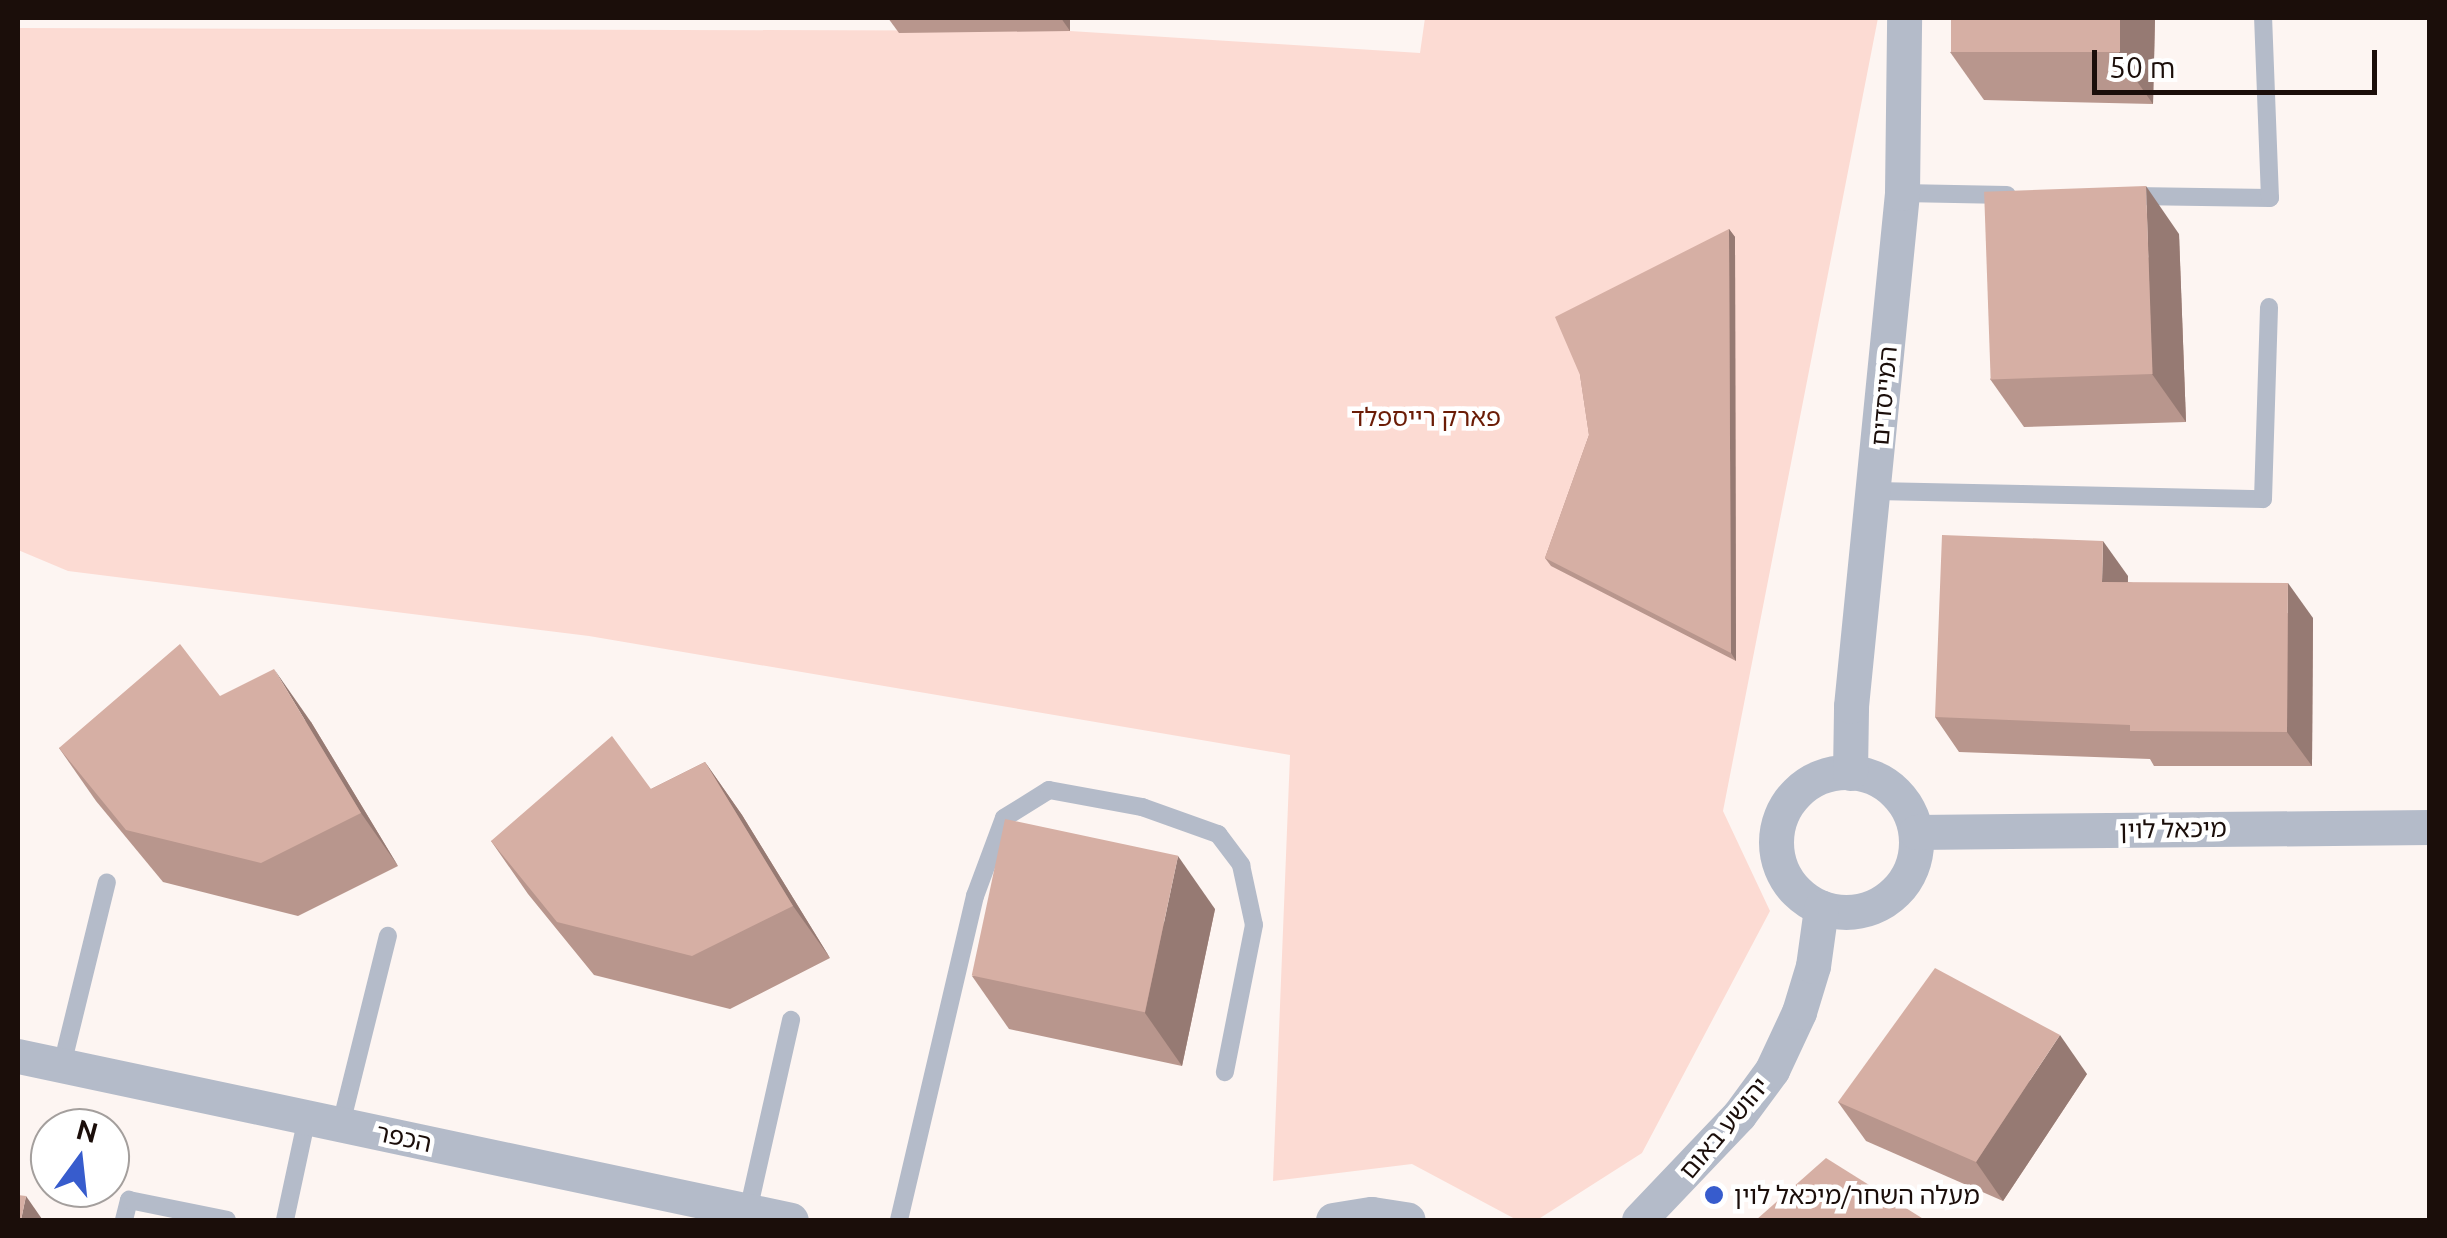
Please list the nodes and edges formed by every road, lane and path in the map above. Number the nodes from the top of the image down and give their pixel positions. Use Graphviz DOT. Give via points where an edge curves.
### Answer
graph roads {
  1 [pos="1904,18"];
  2 [pos="2263,18"];
  3 [pos="1902,193"];
  4 [pos="2018,195"];
  5 [pos="2115,196"];
  6 [pos="2269,306"];
  7 [pos="1875,491"];
  8 [pos="1850,773"];
  9 [pos="2430,826"];
  10 [pos="1916,832"];
  11 [pos="107,882"];
  12 [pos="1821,908"];
  13 [pos="388,936"];
  14 [pos="790,1020"];
  15 [pos="18,1056"];
  16 [pos="62,1065"];
  17 [pos="1225,1072"];
  18 [pos="324,1121"];
  19 [pos="772,1217"];
  20 [pos="124,1220"];
  21 [pos="227,1220"];
  22 [pos="284,1220"];
  23 [pos="899,1220"];
  24 [pos="1334,1220"];
  25 [pos="1408,1220"];
  26 [pos="1639,1220"];
  1 -- 3 [label="street, המייסדים"];
  2 -- 5 [label="lane" via="2270,198"];
  3 -- 4 [label="lane"];
  3 -- 7 [label="street, המייסדים"];
  6 -- 7 [label="lane" via="2263,499"];
  7 -- 8 [label="street, המייסדים"];
  8 -- 10 [label="street" via="1894,791"];
  8 -- 12 [label="street" via="1808,784 1781,817 1776,839 1787,880"];
  9 -- 10 [label="street, מיכאל לוין"];
  10 -- 12 [label="street" via="1906,880 1890,898 1857,910"];
  11 -- 16 [label="lane"];
  12 -- 26 [label="street, יהושע באום" via="1814,966 1772,1070"];
  13 -- 18 [label="lane"];
  14 -- 19 [label="lane"];
  15 -- 16 [label="street, הכפר"];
  16 -- 18 [label="street, הכפר"];
  17 -- 23 [label="lane" via="1254,925 1241,866 1218,834 1142,808 1049,790 1004,818 975,896"];
  18 -- 19 [label="street, הכפר"];
  18 -- 22 [label="lane"];
  20 -- 21 [label="lane" via="129,1200"];
  24 -- 25 [label="street" via="1372,1214"];
}
